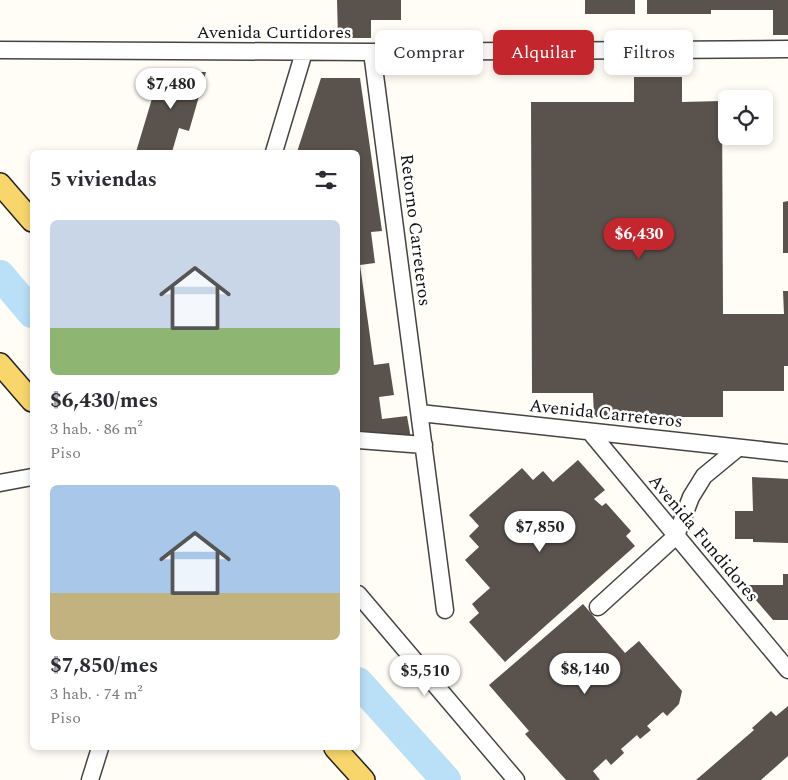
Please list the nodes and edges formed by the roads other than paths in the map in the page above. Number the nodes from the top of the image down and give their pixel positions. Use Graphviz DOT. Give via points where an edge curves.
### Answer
graph roads {
  1 [pos="0,50"];
  2 [pos="788,50"];
  3 [pos="304,52"];
  4 [pos="372,52"];
  5 [pos="275,150"];
  6 [pos="0,184"];
  7 [pos="30,219"];
  8 [pos="0,364"];
  9 [pos="8,380"];
  10 [pos="30,398"];
  11 [pos="420,413"];
  12 [pos="590,432"];
  13 [pos="360,440"];
  14 [pos="424,445"];
  15 [pos="738,448"];
  16 [pos="788,453"];
  17 [pos="30,477"];
  18 [pos="0,483"];
  19 [pos="676,536"];
  20 [pos="360,596"];
  21 [pos="598,607"];
  22 [pos="445,610"];
  23 [pos="788,670"];
  24 [pos="99,750"];
  25 [pos="337,750"];
  26 [pos="90,780"];
  27 [pos="364,780"];
  28 [pos="516,780"];
  1 -- 3 [label="street, Avenida Curtidores"];
  2 -- 4 [label="street, Avenida Curtidores"];
  3 -- 4 [label="street, Avenida Curtidores"];
  3 -- 5 [label="street"];
  4 -- 11 [label="street, Retorno Carreteros"];
  6 -- 7 [label="main road"];
  8 -- 9 [label="main road"];
  9 -- 10 [label="main road"];
  11 -- 12 [label="street, Avenida Carreteros"];
  11 -- 14 [label="street, Retorno Carreteros"];
  12 -- 15 [label="street, Avenida Carreteros"];
  12 -- 19 [label="street, Avenida Fundidores"];
  13 -- 14 [label="street"];
  14 -- 22 [label="street, Retorno Carreteros"];
  15 -- 16 [label="street, Avenida Carreteros"];
  15 -- 19 [label="street" via="704,476 690,497"];
  17 -- 18 [label="street"];
  19 -- 21 [label="street"];
  19 -- 23 [label="street, Avenida Fundidores"];
  20 -- 28 [label="street"];
  24 -- 26 [label="street"];
  25 -- 27 [label="main road"];
}
